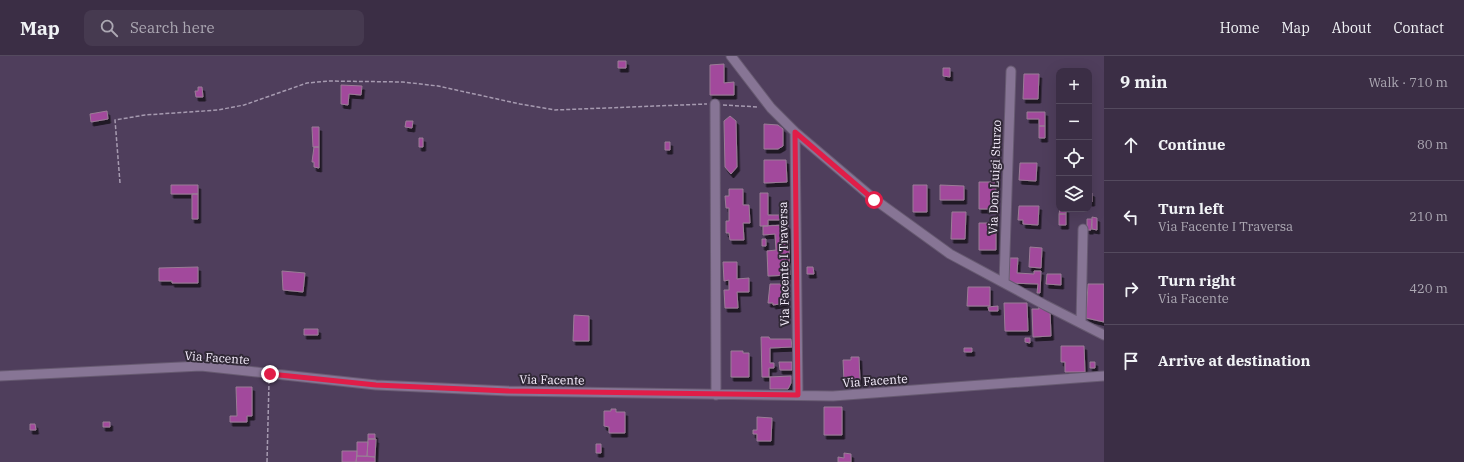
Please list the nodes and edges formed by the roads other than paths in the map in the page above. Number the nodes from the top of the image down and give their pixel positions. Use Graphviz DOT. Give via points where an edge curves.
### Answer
graph roads {
  1 [pos="731,56"];
  2 [pos="1011,71"];
  3 [pos="715,104"];
  4 [pos="795,132"];
  5 [pos="1083,229"];
  6 [pos="1004,283"];
  7 [pos="1081,323"];
  8 [pos="1104,335"];
  9 [pos="0,376"];
  10 [pos="1104,376"];
  11 [pos="716,395"];
  12 [pos="798,395"];
  1 -- 4 [label="street" via="771,108"];
  2 -- 6 [label="street, Via Don Luigi Sturzo"];
  3 -- 11 [label="street"];
  4 -- 6 [label="street" via="874,200 950,254"];
  4 -- 12 [label="street, Via Facente I Traversa"];
  5 -- 7 [label="street"];
  6 -- 7 [label="street"];
  7 -- 8 [label="street"];
  9 -- 11 [label="street, Via Facente" via="202,366 376,385 508,391"];
  10 -- 12 [label="street, Via Facente" via="833,396"];
  11 -- 12 [label="street, Via Facente"];
}
